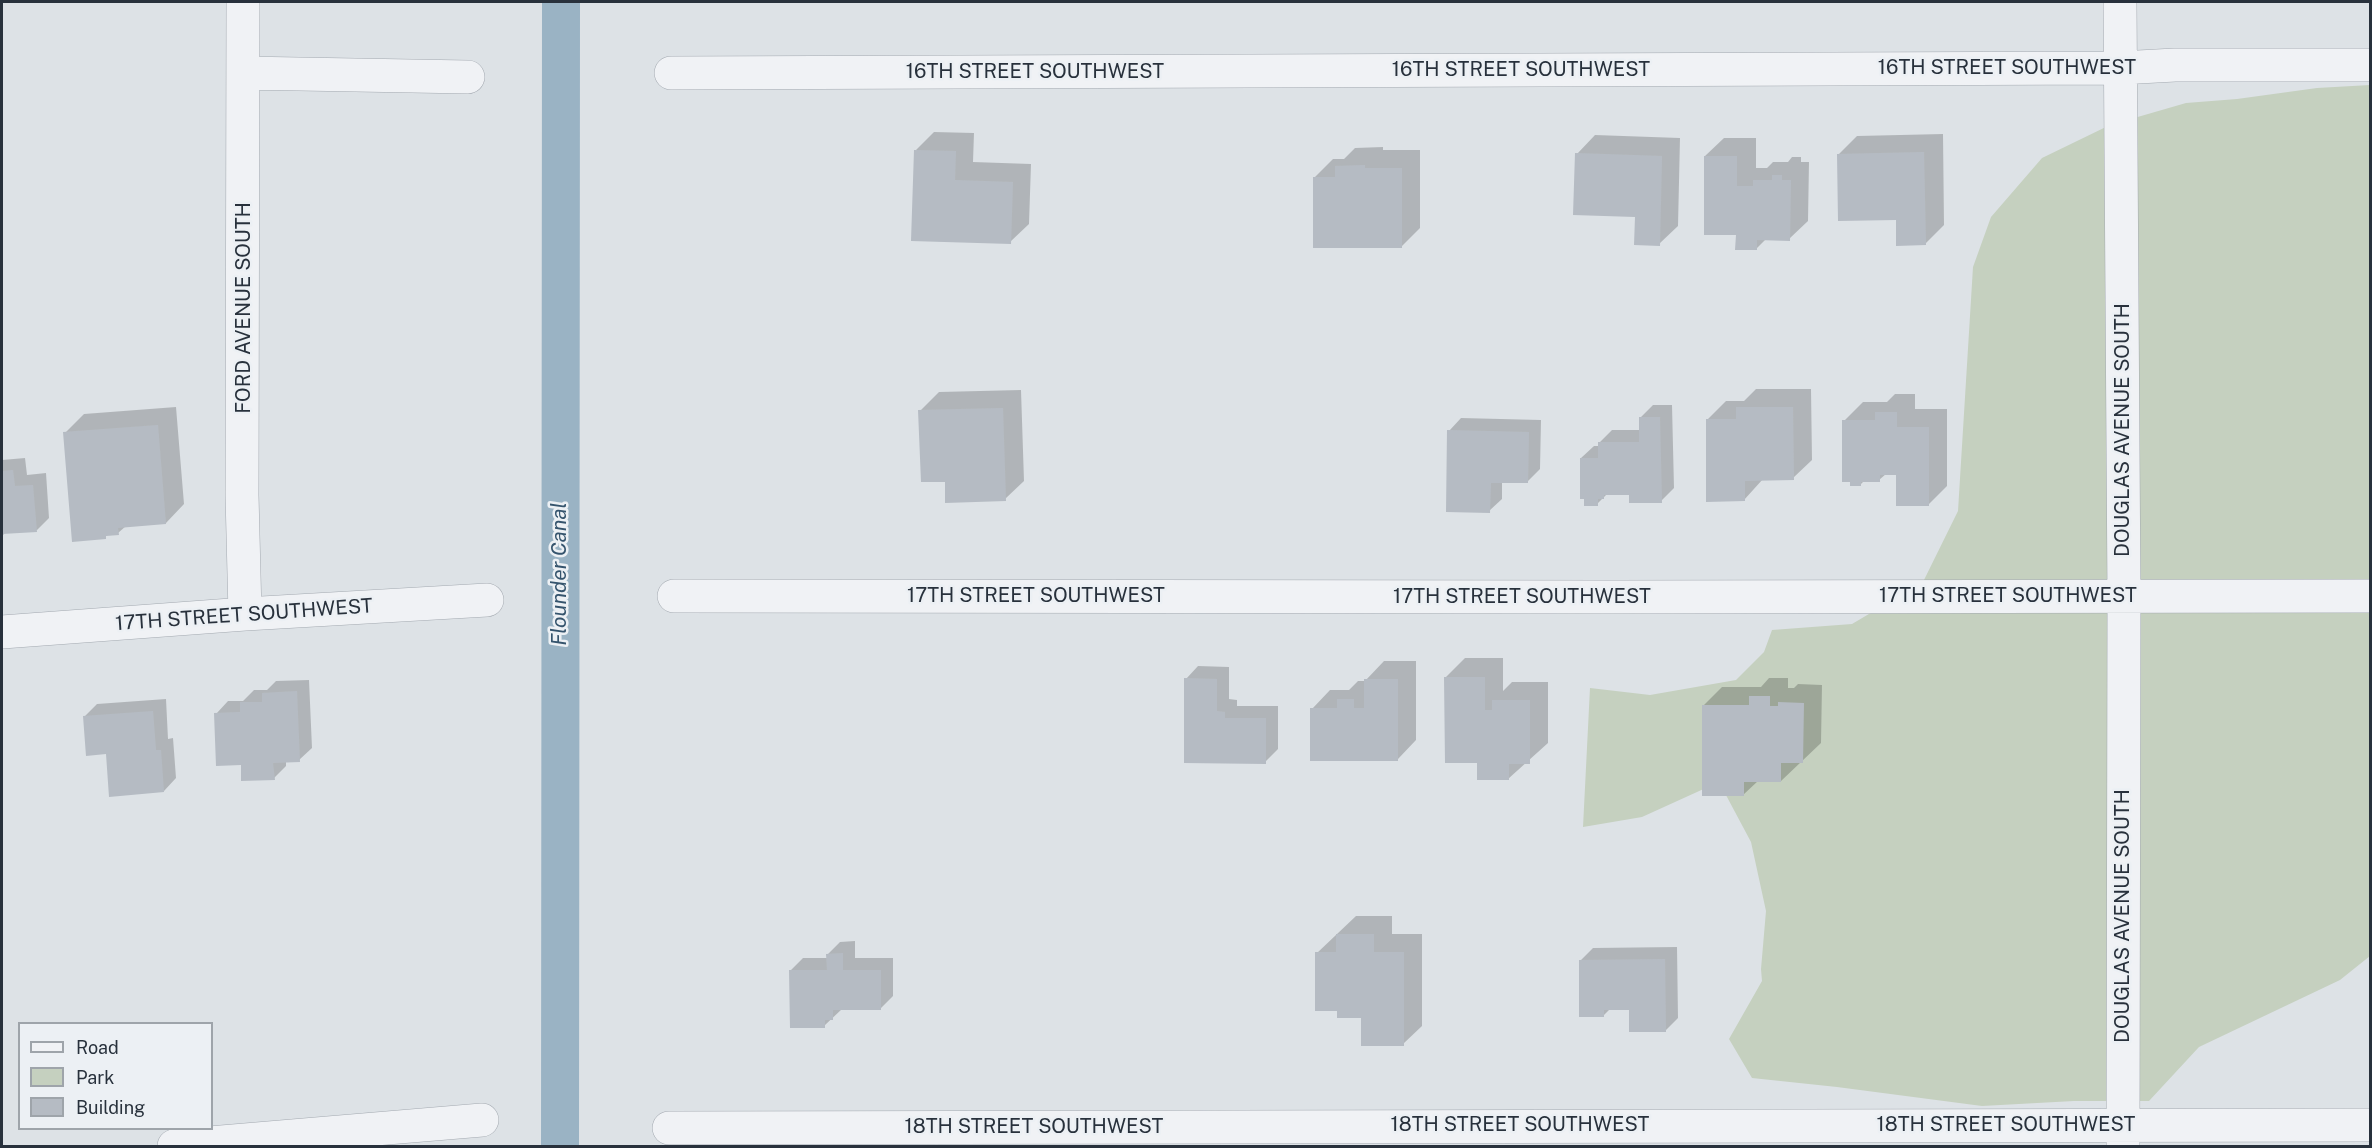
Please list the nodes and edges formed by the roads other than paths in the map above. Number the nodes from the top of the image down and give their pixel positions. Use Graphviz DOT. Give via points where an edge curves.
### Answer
graph roads {
  1 [pos="243,2"];
  2 [pos="2120,2"];
  3 [pos="2370,65"];
  4 [pos="2120,68"];
  5 [pos="243,73"];
  6 [pos="671,73"];
  7 [pos="468,77"];
  8 [pos="674,596"];
  9 [pos="2124,596"];
  10 [pos="2370,596"];
  11 [pos="487,600"];
  12 [pos="244,614"];
  13 [pos="2,632"];
  14 [pos="482,1120"];
  15 [pos="2370,1125"];
  16 [pos="669,1128"];
  17 [pos="2123,1136"];
  18 [pos="174,1146"];
  1 -- 5 [label="street, FORD AVENUE SOUTH"];
  2 -- 4 [label="street, DOUGLAS AVENUE SOUTH"];
  3 -- 4 [label="street, 16TH STREET SOUTHWEST"];
  4 -- 6 [label="street, 16TH STREET SOUTHWEST"];
  4 -- 9 [label="street, DOUGLAS AVENUE SOUTH"];
  5 -- 7 [label="street"];
  5 -- 12 [label="street, FORD AVENUE SOUTH"];
  8 -- 9 [label="street, 17TH STREET SOUTHWEST"];
  9 -- 10 [label="street, 17TH STREET SOUTHWEST"];
  9 -- 17 [label="street, DOUGLAS AVENUE SOUTH"];
  11 -- 12 [label="street, 17TH STREET SOUTHWEST"];
  12 -- 13 [label="street, 17TH STREET SOUTHWEST"];
  14 -- 18 [label="street"];
  15 -- 17 [label="street, 18TH STREET SOUTHWEST"];
  16 -- 17 [label="street, 18TH STREET SOUTHWEST"];
}
